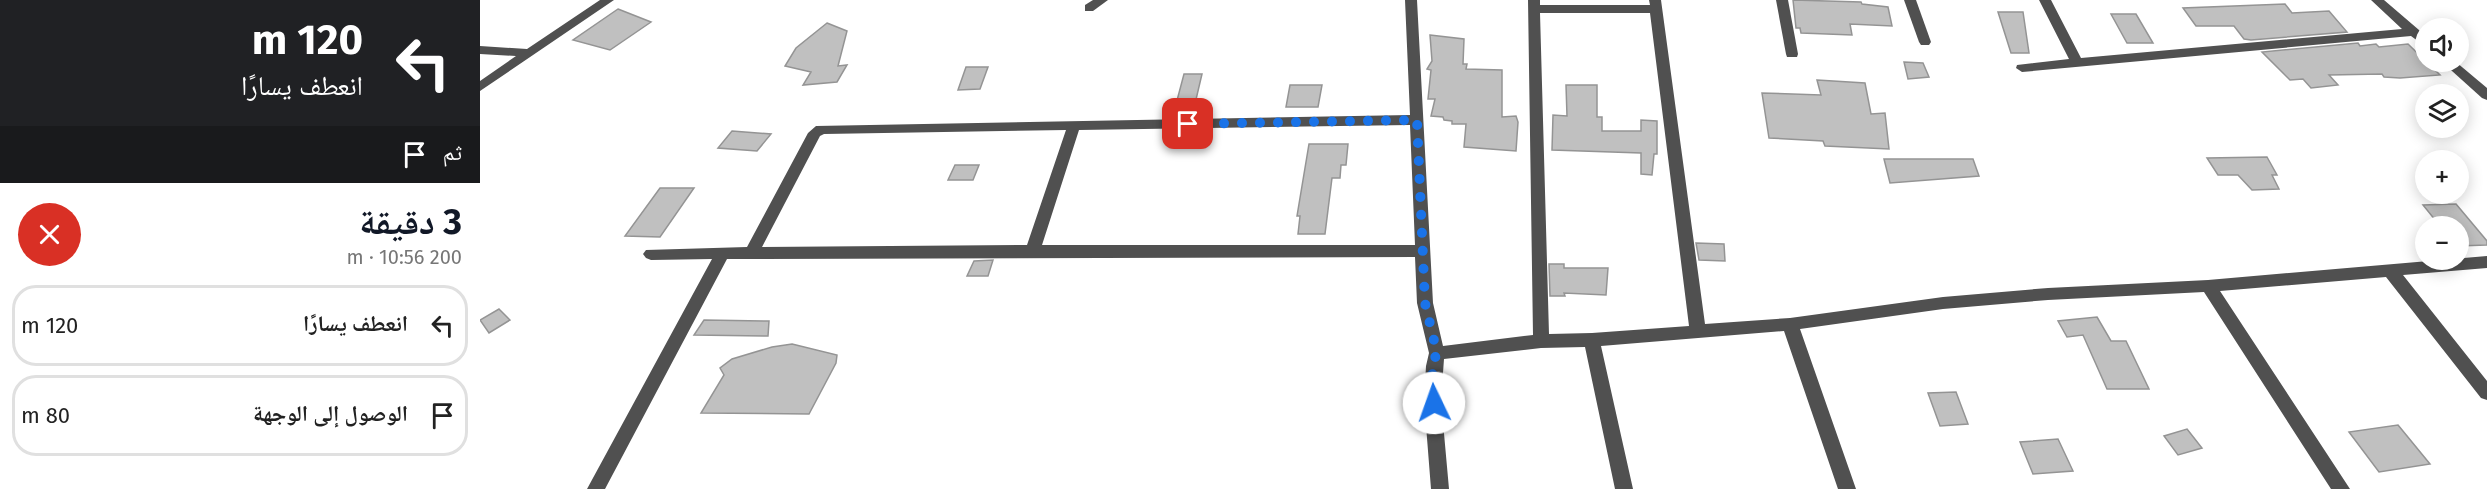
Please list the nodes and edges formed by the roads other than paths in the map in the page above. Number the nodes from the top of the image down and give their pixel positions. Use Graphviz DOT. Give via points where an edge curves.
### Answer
graph roads {
  1 [pos="608,0"];
  2 [pos="1102,0"];
  3 [pos="1411,0"];
  4 [pos="1782,0"];
  5 [pos="1910,0"];
  6 [pos="2045,0"];
  7 [pos="2377,0"];
  8 [pos="1534,4"];
  9 [pos="1655,5"];
  10 [pos="1089,8"];
  11 [pos="2412,32"];
  12 [pos="2415,34"];
  13 [pos="1925,42"];
  14 [pos="480,50"];
  15 [pos="528,53"];
  16 [pos="1792,54"];
  17 [pos="2076,62"];
  18 [pos="2022,68"];
  19 [pos="2460,72"];
  20 [pos="480,87"];
  21 [pos="2487,95"];
  22 [pos="1417,120"];
  23 [pos="1074,125"];
  24 [pos="1033,251"];
  25 [pos="1422,251"];
  26 [pos="651,254"];
  27 [pos="723,254"];
  28 [pos="750,255"];
  29 [pos="2487,262"];
  30 [pos="2390,270"];
  31 [pos="2208,286"];
  32 [pos="1790,324"];
  33 [pos="1698,332"];
  34 [pos="1592,340"];
  35 [pos="1541,341"];
  36 [pos="1437,353"];
  37 [pos="2487,393"];
  38 [pos="596,489"];
  39 [pos="1440,489"];
  40 [pos="1624,489"];
  41 [pos="1847,489"];
  42 [pos="2341,489"];
  1 -- 15 [label="street"];
  2 -- 10 [label="street"];
  3 -- 22 [label="street"];
  4 -- 16 [label="street"];
  5 -- 13 [label="street"];
  6 -- 17 [label="street"];
  7 -- 11 [label="street"];
  8 -- 9 [label="street"];
  8 -- 35 [label="street"];
  9 -- 33 [label="street"];
  11 -- 12 [label="street"];
  11 -- 17 [label="street"];
  14 -- 15 [label="street"];
  15 -- 20 [label="street"];
  17 -- 18 [label="street"];
  19 -- 21 [label="street"];
  22 -- 23 [label="street"];
  22 -- 25 [label="street"];
  23 -- 24 [label="street"];
  23 -- 28 [label="street" via="822,129 815,133"];
  24 -- 25 [label="street"];
  24 -- 28 [label="street"];
  25 -- 36 [label="street" via="1425,303"];
  26 -- 27 [label="street"];
  27 -- 28 [label="street"];
  27 -- 38 [label="street"];
  29 -- 30 [label="street"];
  30 -- 31 [label="street"];
  30 -- 37 [label="street"];
  31 -- 32 [label="street" via="1954,302"];
  31 -- 42 [label="street"];
  32 -- 33 [label="street"];
  32 -- 41 [label="street"];
  33 -- 34 [label="street"];
  34 -- 35 [label="street"];
  34 -- 40 [label="street"];
  35 -- 36 [label="street"];
  36 -- 39 [label="street" via="1432,383"];
}
